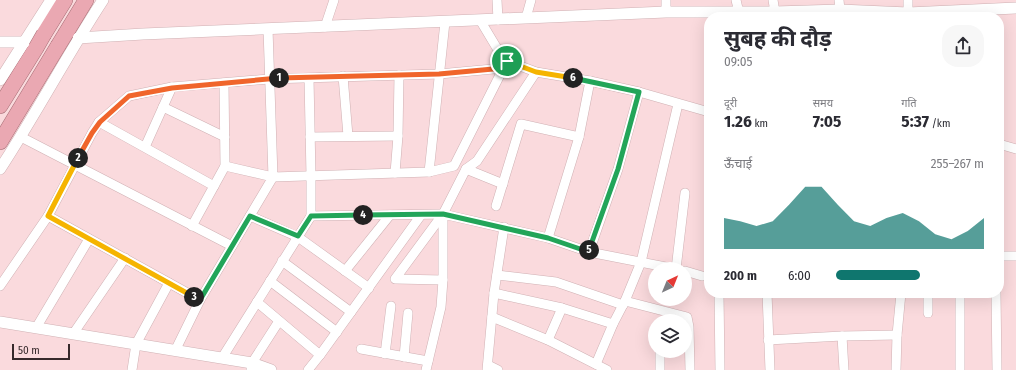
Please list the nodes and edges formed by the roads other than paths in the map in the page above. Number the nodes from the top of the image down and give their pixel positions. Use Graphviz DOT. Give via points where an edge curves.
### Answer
graph roads {
  1 [pos="51,0"];
  2 [pos="65,0"];
  3 [pos="86,0"];
  4 [pos="103,0"];
  5 [pos="334,0"];
  6 [pos="497,0"];
  7 [pos="531,0"];
  8 [pos="666,0"];
  9 [pos="736,0"];
  10 [pos="772,0"];
  11 [pos="908,0"];
  12 [pos="840,5"];
  13 [pos="1016,8"];
  14 [pos="666,12"];
  15 [pos="739,12"];
  16 [pos="775,12"];
  17 [pos="810,12"];
  18 [pos="888,12"];
  19 [pos="908,12"];
  20 [pos="954,12"];
  21 [pos="704,13"];
  22 [pos="526,18"];
  23 [pos="480,20"];
  24 [pos="498,20"];
  25 [pos="446,22"];
  26 [pos="325,26"];
  27 [pos="268,29"];
  28 [pos="72,35"];
  29 [pos="0,42"];
  30 [pos="30,45"];
  31 [pos="505,64"];
  32 [pos="536,72"];
  33 [pos="439,74"];
  34 [pos="399,75"];
  35 [pos="342,76"];
  36 [pos="309,78"];
  37 [pos="269,79"];
  38 [pos="0,80"];
  39 [pos="590,81"];
  40 [pos="224,83"];
  41 [pos="172,88"];
  42 [pos="639,92"];
  43 [pos="678,104"];
  44 [pos="0,106"];
  45 [pos="163,107"];
  46 [pos="704,111"];
  47 [pos="100,122"];
  48 [pos="348,136"];
  49 [pos="398,136"];
  50 [pos="225,137"];
  51 [pos="310,137"];
  52 [pos="579,137"];
  53 [pos="20,138"];
  54 [pos="0,142"];
  55 [pos="1004,145"];
  56 [pos="145,147"];
  57 [pos="1016,149"];
  58 [pos="74,165"];
  59 [pos="225,166"];
  60 [pos="0,169"];
  61 [pos="466,169"];
  62 [pos="429,172"];
  63 [pos="395,173"];
  64 [pos="311,176"];
  65 [pos="273,177"];
  66 [pos="503,184"];
  67 [pos="214,186"];
  68 [pos="685,193"];
  69 [pos="496,206"];
  70 [pos="443,214"];
  71 [pos="390,215"];
  72 [pos="421,215"];
  73 [pos="48,216"];
  74 [pos="250,216"];
  75 [pos="311,216"];
  76 [pos="192,226"];
  77 [pos="504,227"];
  78 [pos="298,236"];
  79 [pos="548,238"];
  80 [pos="89,239"];
  81 [pos="232,246"];
  82 [pos="589,252"];
  83 [pos="1004,256"];
  84 [pos="1016,256"];
  85 [pos="125,258"];
  86 [pos="282,261"];
  87 [pos="641,262"];
  88 [pos="345,271"];
  89 [pos="692,273"];
  90 [pos="497,276"];
  91 [pos="702,276"];
  92 [pos="443,280"];
  93 [pos="270,281"];
  94 [pos="169,283"];
  95 [pos="0,286"];
  96 [pos="368,288"];
  97 [pos="494,293"];
  98 [pos="719,298"];
  99 [pos="767,298"];
  100 [pos="901,298"];
  101 [pos="928,298"];
  102 [pos="960,298"];
  103 [pos="996,298"];
  104 [pos="200,300"];
  105 [pos="257,302"];
  106 [pos="624,303"];
  107 [pos="391,306"];
  108 [pos="562,308"];
  109 [pos="351,312"];
  110 [pos="408,313"];
  111 [pos="928,313"];
  112 [pos="492,317"];
  113 [pos="279,321"];
  114 [pos="0,322"];
  115 [pos="613,324"];
  116 [pos="36,328"];
  117 [pos="337,332"];
  118 [pos="73,334"];
  119 [pos="842,336"];
  120 [pos="897,336"];
  121 [pos="548,340"];
  122 [pos="768,340"];
  123 [pos="136,344"];
  124 [pos="361,349"];
  125 [pos="175,351"];
  126 [pos="385,354"];
  127 [pos="320,355"];
  128 [pos="404,357"];
  129 [pos="222,358"];
  130 [pos="660,358"];
  131 [pos="596,364"];
  132 [pos="427,365"];
  133 [pos="251,367"];
  134 [pos="487,368"];
  135 [pos="132,370"];
  136 [pos="271,370"];
  137 [pos="308,370"];
  138 [pos="498,370"];
  139 [pos="607,370"];
  140 [pos="660,370"];
  141 [pos="690,370"];
  142 [pos="720,370"];
  143 [pos="770,370"];
  144 [pos="844,370"];
  145 [pos="896,370"];
  146 [pos="960,370"];
  147 [pos="997,370"];
  1 -- 30 [label="street"];
  2 -- 30 [label="highway, bridge" via="44,34"];
  3 -- 28 [label="highway"];
  4 -- 28 [label="street"];
  5 -- 26 [label="street"];
  6 -- 24 [label="street"];
  7 -- 22 [label="street"];
  8 -- 14 [label="street"];
  9 -- 15 [label="street"];
  10 -- 16 [label="street"];
  11 -- 19 [label="street"];
  12 -- 17 [label="street"];
  12 -- 18 [label="street"];
  13 -- 20 [label="street"];
  14 -- 21 [label="street"];
  14 -- 22 [label="street"];
  22 -- 24 [label="street"];
  23 -- 24 [label="street"];
  23 -- 25 [label="street"];
  23 -- 31 [label="street"];
  25 -- 26 [label="street"];
  25 -- 33 [label="street"];
  26 -- 27 [label="street"];
  27 -- 28 [label="street"];
  27 -- 37 [label="street"];
  28 -- 53 [label="street"];
  28 -- 54 [label="highway, bridge" via="58,46"];
  29 -- 30 [label="street"];
  30 -- 38 [label="street"];
  30 -- 44 [label="highway"];
  31 -- 32 [label="street"];
  31 -- 33 [label="street"];
  31 -- 62 [label="street" via="454,166"];
  32 -- 39 [label="street"];
  32 -- 61 [label="street" via="478,161"];
  33 -- 34 [label="street"];
  33 -- 62 [label="street"];
  34 -- 35 [label="street"];
  34 -- 49 [label="street"];
  35 -- 36 [label="street"];
  35 -- 48 [label="street"];
  36 -- 37 [label="street"];
  36 -- 51 [label="street"];
  37 -- 40 [label="street"];
  37 -- 65 [label="street"];
  39 -- 42 [label="street"];
  39 -- 52 [label="street"];
  40 -- 41 [label="street"];
  40 -- 50 [label="street"];
  41 -- 45 [label="street"];
  41 -- 47 [label="street" via="129,96"];
  42 -- 43 [label="street"];
  42 -- 82 [label="street" via="618,169"];
  43 -- 46 [label="street"];
  43 -- 87 [label="street"];
  45 -- 50 [label="street"];
  45 -- 56 [label="street"];
  47 -- 56 [label="street"];
  47 -- 58 [label="street"];
  48 -- 49 [label="street"];
  48 -- 51 [label="street"];
  49 -- 63 [label="street"];
  50 -- 59 [label="street"];
  51 -- 64 [label="street"];
  52 -- 66 [label="street" via="521,124"];
  52 -- 79 [label="street"];
  53 -- 58 [label="street"];
  53 -- 60 [label="street"];
  55 -- 57 [label="street"];
  56 -- 67 [label="street"];
  58 -- 73 [label="street"];
  58 -- 76 [label="street"];
  59 -- 65 [label="street"];
  59 -- 67 [label="street"];
  61 -- 66 [label="street"];
  61 -- 70 [label="street"];
  62 -- 63 [label="street"];
  63 -- 64 [label="street"];
  64 -- 65 [label="street"];
  64 -- 75 [label="street"];
  65 -- 74 [label="street"];
  66 -- 69 [label="street"];
  67 -- 76 [label="street"];
  68 -- 87 [label="street" via="676,269"];
  70 -- 72 [label="street"];
  70 -- 77 [label="street"];
  70 -- 92 [label="street"];
  70 -- 92 [label="street" via="395,279"];
  71 -- 72 [label="street"];
  71 -- 75 [label="street"];
  71 -- 88 [label="street"];
  72 -- 96 [label="street"];
  73 -- 80 [label="street"];
  73 -- 95 [label="street"];
  74 -- 78 [label="street"];
  74 -- 81 [label="street"];
  75 -- 78 [label="street"];
  76 -- 81 [label="street"];
  77 -- 79 [label="street"];
  77 -- 90 [label="street"];
  78 -- 86 [label="street"];
  78 -- 88 [label="street"];
  79 -- 82 [label="street"];
  80 -- 85 [label="street"];
  80 -- 116 [label="street"];
  81 -- 104 [label="street"];
  82 -- 87 [label="street"];
  83 -- 84 [label="street"];
  85 -- 94 [label="street"];
  85 -- 118 [label="street"];
  86 -- 93 [label="street"];
  86 -- 109 [label="street"];
  87 -- 106 [label="street"];
  88 -- 96 [label="street"];
  89 -- 91 [label="street"];
  90 -- 97 [label="street"];
  90 -- 106 [label="street" via="556,282"];
  92 -- 132 [label="street" via="441,307"];
  93 -- 105 [label="street"];
  93 -- 117 [label="street"];
  94 -- 104 [label="street"];
  94 -- 123 [label="street"];
  96 -- 109 [label="street"];
  97 -- 108 [label="street"];
  97 -- 112 [label="street"];
  98 -- 142 [label="street"];
  99 -- 122 [label="street"];
  100 -- 120 [label="street"];
  101 -- 111 [label="street"];
  102 -- 146 [label="street"];
  103 -- 147 [label="street"];
  104 -- 125 [label="street"];
  105 -- 113 [label="street"];
  105 -- 129 [label="street"];
  106 -- 115 [label="street"];
  106 -- 141 [label="street" via="687,317 690,327"];
  107 -- 126 [label="street"];
  108 -- 115 [label="street"];
  108 -- 121 [label="street"];
  109 -- 117 [label="street"];
  110 -- 128 [label="street"];
  112 -- 121 [label="street"];
  112 -- 134 [label="street"];
  113 -- 127 [label="street"];
  113 -- 133 [label="street"];
  114 -- 116 [label="street"];
  115 -- 131 [label="street"];
  116 -- 118 [label="street"];
  117 -- 127 [label="street"];
  118 -- 123 [label="street"];
  119 -- 120 [label="street"];
  119 -- 122 [label="street"];
  119 -- 144 [label="street"];
  120 -- 145 [label="street"];
  121 -- 131 [label="street"];
  122 -- 143 [label="street"];
  123 -- 125 [label="street"];
  123 -- 135 [label="street"];
  124 -- 126 [label="street"];
  125 -- 129 [label="street"];
  126 -- 128 [label="street"];
  127 -- 137 [label="street"];
  128 -- 132 [label="street"];
  129 -- 133 [label="street"];
  130 -- 140 [label="street"];
  131 -- 139 [label="street"];
  133 -- 136 [label="street"];
  134 -- 138 [label="street"];
}
